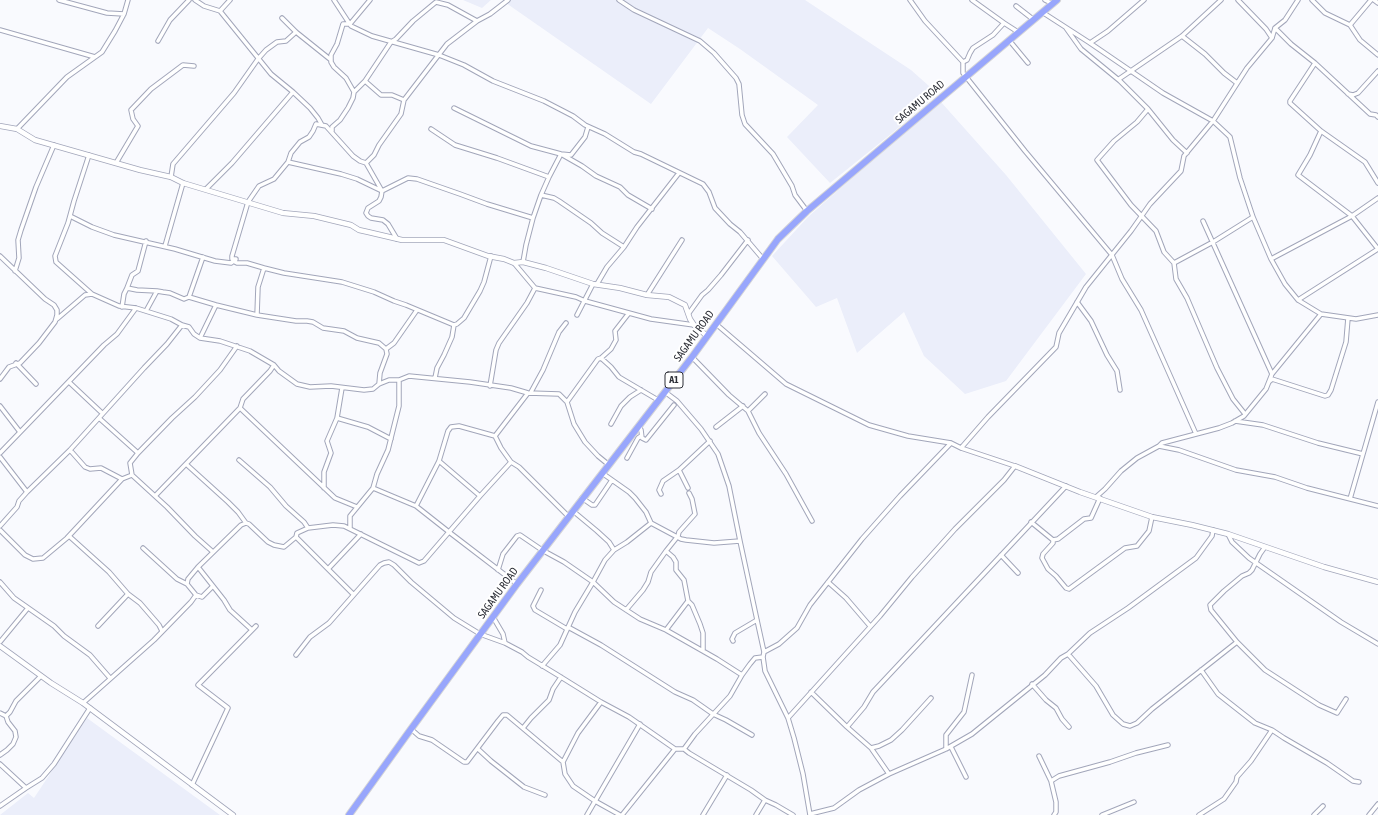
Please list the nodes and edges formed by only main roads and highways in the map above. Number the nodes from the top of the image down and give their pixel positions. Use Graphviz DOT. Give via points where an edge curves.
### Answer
graph roads {
  1 [pos="1055,2"];
  2 [pos="350,815"];
  1 -- 2 [label="highway, SAGAMU ROAD / A1" via="807,211 778,239 692,357 542,550"];
}
